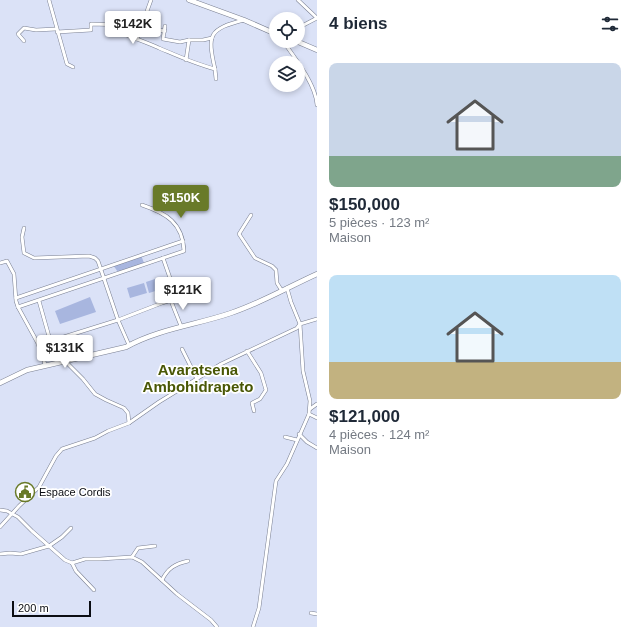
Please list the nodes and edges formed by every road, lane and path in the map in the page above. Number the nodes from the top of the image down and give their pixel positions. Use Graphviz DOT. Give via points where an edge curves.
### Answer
graph roads {
  1 [pos="49,0"];
  2 [pos="151,0"];
  3 [pos="189,0"];
  4 [pos="298,0"];
  5 [pos="317,18"];
  6 [pos="244,20"];
  7 [pos="305,24"];
  8 [pos="155,26"];
  9 [pos="165,26"];
  10 [pos="57,30"];
  11 [pos="164,31"];
  12 [pos="269,31"];
  13 [pos="212,38"];
  14 [pos="137,39"];
  15 [pos="188,40"];
  16 [pos="24,41"];
  17 [pos="305,45"];
  18 [pos="288,48"];
  19 [pos="317,50"];
  20 [pos="186,60"];
  21 [pos="73,67"];
  22 [pos="215,69"];
  23 [pos="216,79"];
  24 [pos="317,106"];
  25 [pos="142,204"];
  26 [pos="251,215"];
  27 [pos="24,228"];
  28 [pos="183,241"];
  29 [pos="163,258"];
  30 [pos="0,263"];
  31 [pos="100,269"];
  32 [pos="317,274"];
  33 [pos="103,277"];
  34 [pos="287,288"];
  35 [pos="282,291"];
  36 [pos="16,298"];
  37 [pos="177,298"];
  38 [pos="201,298"];
  39 [pos="172,300"];
  40 [pos="39,301"];
  41 [pos="18,307"];
  42 [pos="317,319"];
  43 [pos="118,320"];
  44 [pos="300,324"];
  45 [pos="181,326"];
  46 [pos="50,340"];
  47 [pos="38,345"];
  48 [pos="129,345"];
  49 [pos="182,349"];
  50 [pos="247,351"];
  51 [pos="65,361"];
  52 [pos="46,365"];
  53 [pos="197,379"];
  54 [pos="0,383"];
  55 [pos="317,404"];
  56 [pos="310,408"];
  57 [pos="254,411"];
  58 [pos="308,414"];
  59 [pos="317,418"];
  60 [pos="130,423"];
  61 [pos="299,434"];
  62 [pos="285,437"];
  63 [pos="297,440"];
  64 [pos="317,448"];
  65 [pos="0,510"];
  66 [pos="12,514"];
  67 [pos="0,527"];
  68 [pos="71,528"];
  69 [pos="49,546"];
  70 [pos="155,546"];
  71 [pos="0,554"];
  72 [pos="132,557"];
  73 [pos="188,561"];
  74 [pos="72,563"];
  75 [pos="162,580"];
  76 [pos="94,590"];
  77 [pos="311,613"];
  78 [pos="317,614"];
  79 [pos="217,627"];
  80 [pos="253,627"];
  1 -- 10 [label="street"];
  2 -- 14 [label="street"];
  3 -- 6 [label="street"];
  4 -- 5 [label="street"];
  5 -- 7 [label="street"];
  6 -- 12 [label="street"];
  6 -- 13 [label="street" via="219,28"];
  8 -- 11 [label="street" via="159,27 158,30"];
  9 -- 11 [label="street"];
  10 -- 14 [label="street" via="91,30 92,24 124,25 124,34"];
  10 -- 16 [label="street" via="24,28 18,34"];
  10 -- 21 [label="street" via="67,64"];
  11 -- 15 [label="street" via="164,39 180,42"];
  13 -- 15 [label="street"];
  13 -- 22 [label="street" via="210,49"];
  14 -- 20 [label="street"];
  15 -- 20 [label="street"];
  17 -- 19 [label="street"];
  18 -- 24 [label="street" via="302,68 316,98"];
  20 -- 22 [label="street"];
  22 -- 23 [label="street"];
  25 -- 28 [label="street" via="159,210 172,220 178,226"];
  26 -- 35 [label="street" via="239,234 255,258 276,270 277,283"];
  27 -- 31 [label="street" via="24,253 29,256 92,256 98,261"];
  28 -- 29 [label="street" via="184,250"];
  28 -- 31 [label="street"];
  29 -- 33 [label="street"];
  29 -- 37 [label="street"];
  30 -- 36 [label="street" via="7,261 14,274"];
  31 -- 33 [label="street"];
  31 -- 36 [label="street"];
  32 -- 34 [label="street"];
  33 -- 40 [label="street"];
  33 -- 43 [label="street"];
  34 -- 35 [label="street"];
  34 -- 44 [label="street"];
  35 -- 45 [label="street" via="231,313"];
  36 -- 41 [label="street"];
  37 -- 38 [label="street" via="194,293"];
  37 -- 39 [label="street"];
  39 -- 43 [label="street"];
  39 -- 45 [label="street"];
  40 -- 41 [label="street"];
  40 -- 46 [label="street"];
  41 -- 47 [label="street"];
  42 -- 44 [label="street"];
  43 -- 46 [label="street"];
  43 -- 48 [label="street"];
  44 -- 50 [label="street" via="295,329"];
  44 -- 56 [label="street" via="302,364"];
  45 -- 48 [label="street"];
  46 -- 47 [label="street"];
  47 -- 52 [label="street"];
  48 -- 51 [label="street"];
  49 -- 53 [label="street"];
  50 -- 53 [label="street"];
  50 -- 57 [label="street" via="261,373 266,389 263,396 252,403"];
  51 -- 52 [label="street"];
  51 -- 60 [label="street" via="96,394 124,408"];
  52 -- 54 [label="street" via="26,370"];
  53 -- 60 [label="street"];
  55 -- 56 [label="street"];
  56 -- 58 [label="street"];
  58 -- 59 [label="street"];
  58 -- 61 [label="street"];
  60 -- 66 [label="street" via="62,449 39,487"];
  61 -- 63 [label="street"];
  61 -- 64 [label="street"];
  62 -- 63 [label="street"];
  63 -- 80 [label="street" via="275,485 259,608"];
  65 -- 66 [label="street"];
  66 -- 67 [label="street"];
  66 -- 69 [label="street"];
  68 -- 69 [label="street"];
  69 -- 71 [label="street" via="21,554"];
  69 -- 74 [label="street"];
  70 -- 72 [label="street" via="138,548"];
  72 -- 74 [label="street" via="85,559"];
  72 -- 75 [label="street" via="142,562"];
  73 -- 75 [label="street" via="166,571"];
  74 -- 76 [label="street"];
  75 -- 79 [label="street"];
  77 -- 78 [label="street"];
}
